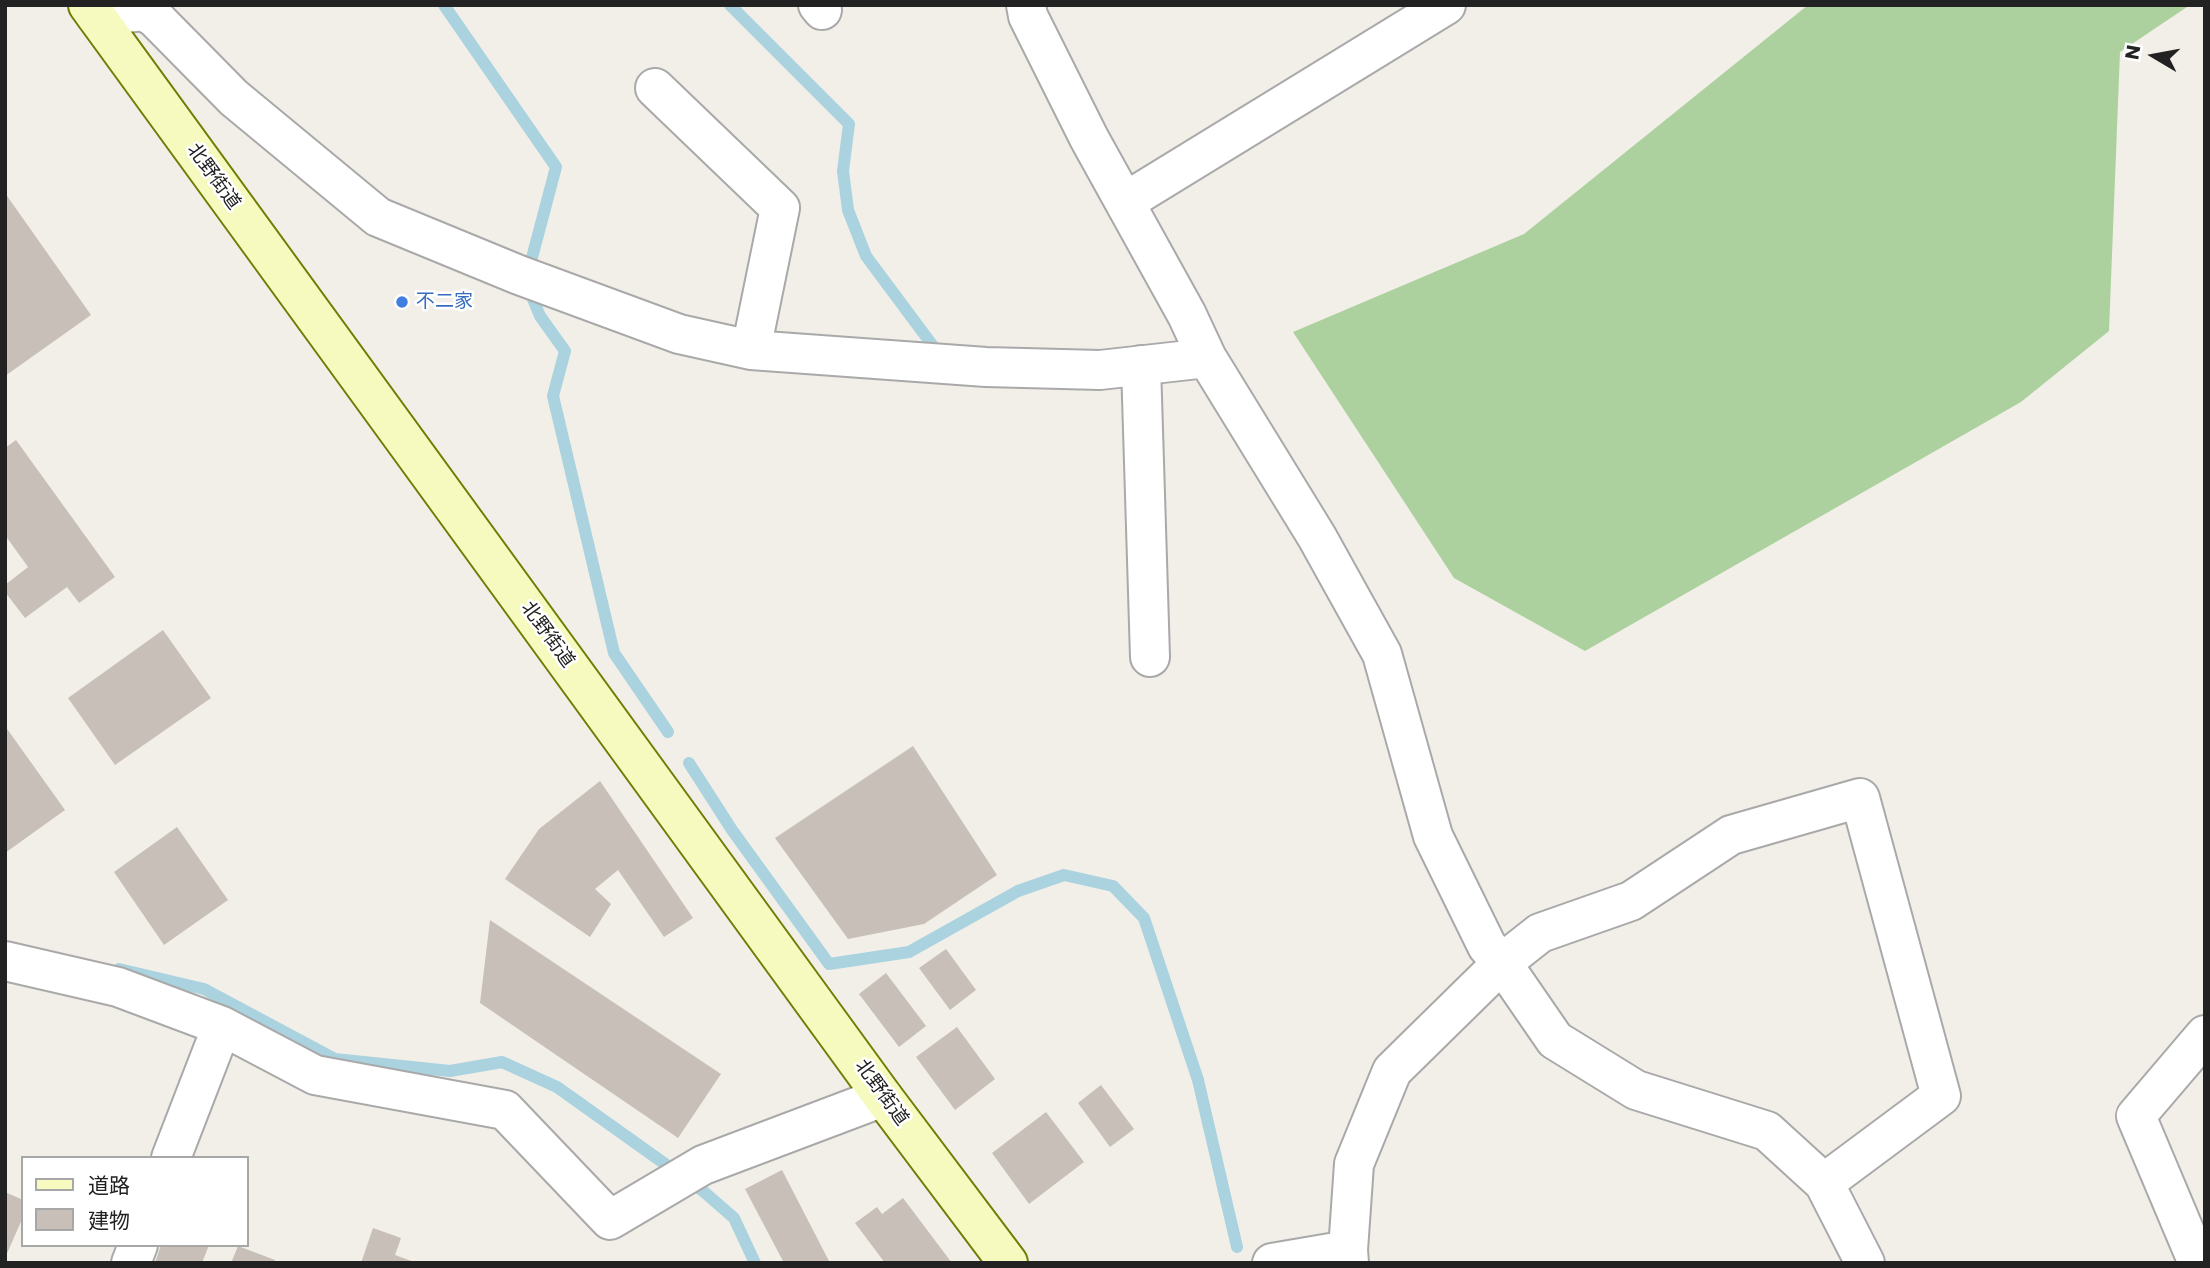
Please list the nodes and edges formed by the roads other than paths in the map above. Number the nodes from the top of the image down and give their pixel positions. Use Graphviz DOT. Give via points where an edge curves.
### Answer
graph roads {
  1 [pos="1026,5"];
  2 [pos="1446,5"];
  3 [pos="92,11"];
  4 [pos="159,12"];
  5 [pos="655,88"];
  6 [pos="1125,202"];
  7 [pos="751,350"];
  8 [pos="1207,358"];
  9 [pos="1141,365"];
  10 [pos="1150,657"];
  11 [pos="5,961"];
  12 [pos="1502,963"];
  13 [pos="222,1026"];
  14 [pos="2205,1035"];
  15 [pos="883,1097"];
  16 [pos="172,1156"];
  17 [pos="1824,1183"];
  18 [pos="1349,1257"];
  19 [pos="1008,1263"];
  20 [pos="1272,1263"];
  21 [pos="1865,1263"];
  22 [pos="2198,1263"];
  1 -- 6 [label="street"];
  2 -- 6 [label="street"];
  3 -- 4 [label="street"];
  3 -- 15 [label="main road, 北野街道"];
  4 -- 7 [label="street" via="234,98 378,217 679,334"];
  5 -- 7 [label="street" via="780,208"];
  6 -- 8 [label="street"];
  7 -- 9 [label="street" via="986,367 1100,370"];
  8 -- 9 [label="street"];
  8 -- 12 [label="street" via="1317,537 1382,654 1433,836 1488,946"];
  9 -- 10 [label="street"];
  11 -- 13 [label="street" via="118,987"];
  12 -- 17 [label="street" via="1555,1040 1636,1090 1767,1131"];
  12 -- 17 [label="street" via="1540,933 1631,901 1731,835 1860,798 1941,1097"];
  12 -- 18 [label="street" via="1392,1071 1354,1164"];
  13 -- 15 [label="street" via="315,1075 505,1110 610,1220 703,1164"];
  13 -- 16 [label="street"];
  14 -- 22 [label="street" via="2136,1116"];
  15 -- 19 [label="main road, 北野街道"];
  17 -- 21 [label="street"];
  18 -- 20 [label="street"];
}
